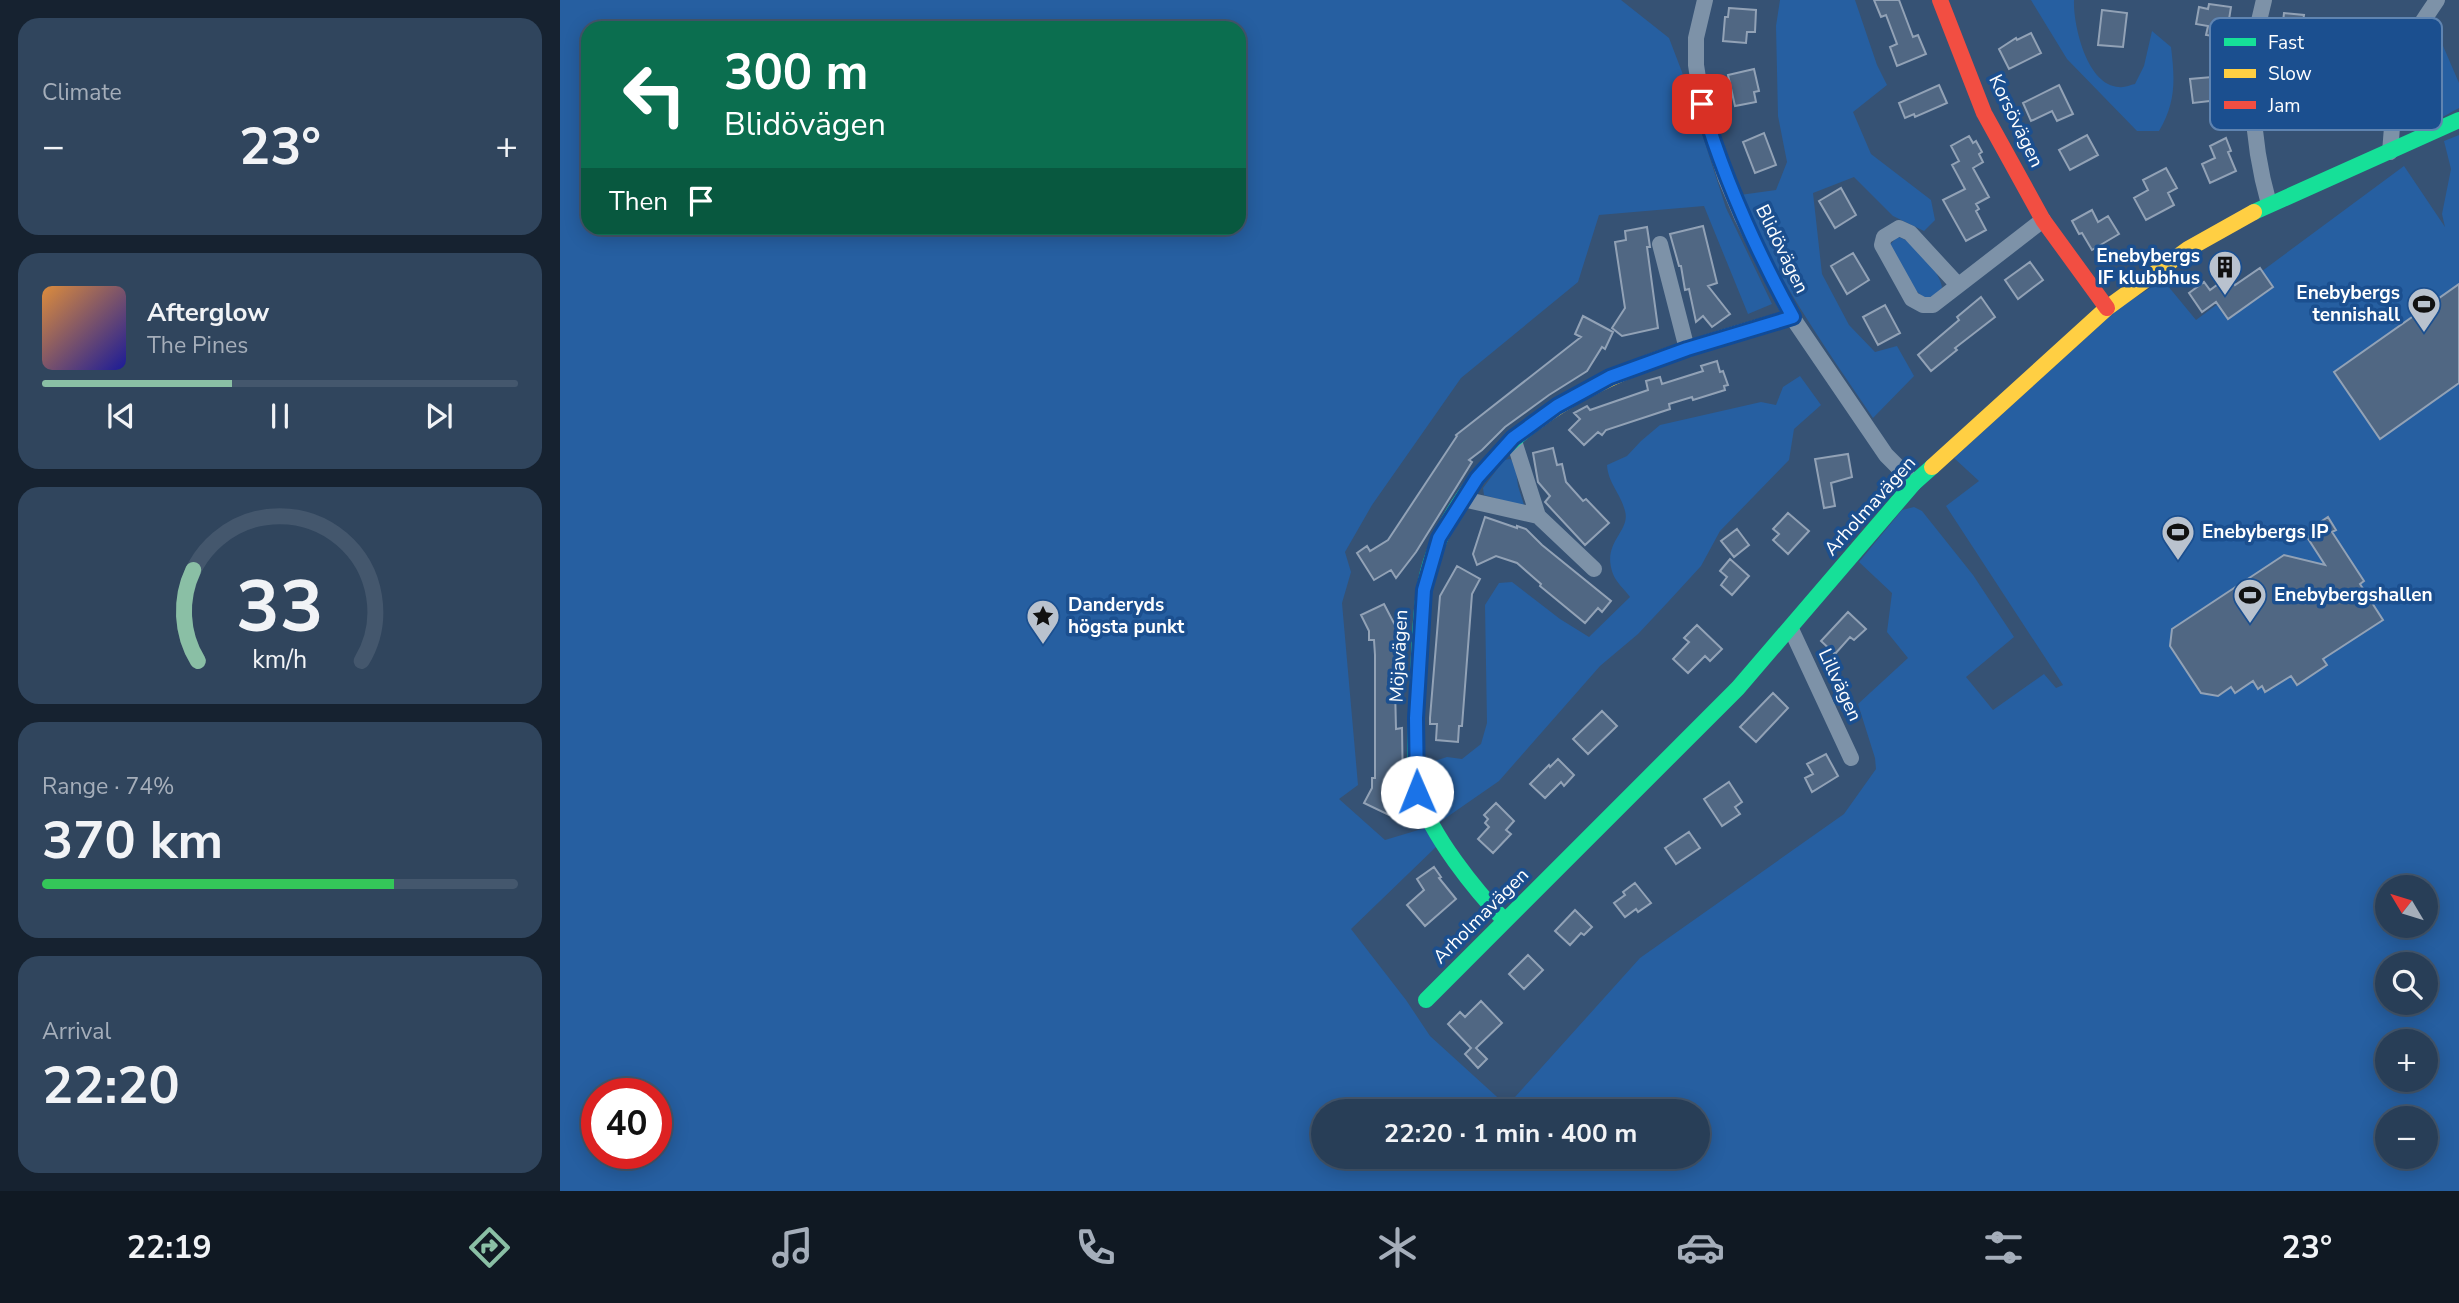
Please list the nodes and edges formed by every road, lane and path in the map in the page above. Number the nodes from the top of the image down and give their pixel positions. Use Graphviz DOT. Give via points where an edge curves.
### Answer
graph roads {
  1 [pos="1705,0"];
  2 [pos="1940,0"];
  3 [pos="2264,0"];
  4 [pos="2437,0"];
  5 [pos="2260,18"];
  6 [pos="2424,18"];
  7 [pos="2459,120"];
  8 [pos="2442,128"];
  9 [pos="2256,130"];
  10 [pos="2392,130"];
  11 [pos="2437,130"];
  12 [pos="2390,152"];
  13 [pos="2269,204"];
  14 [pos="2043,219"];
  15 [pos="1660,244"];
  16 [pos="1958,285"];
  17 [pos="2108,308"];
  18 [pos="1793,317"];
  19 [pos="1687,349"];
  20 [pos="1513,438"];
  21 [pos="1914,483"];
  22 [pos="1463,499"];
  23 [pos="1538,516"];
  24 [pos="1594,569"];
  25 [pos="1791,629"];
  26 [pos="1851,758"];
  27 [pos="1505,922"];
  28 [pos="1426,1000"];
  1 -- 18 [label="street, Blidövägen" via="1696,38 1702,104 1731,192"];
  2 -- 14 [label="street, Korsövägen" via="1984,113"];
  3 -- 5 [label="street"];
  4 -- 6 [label="street"];
  7 -- 8 [label="street, Arholmavägen"];
  9 -- 13 [label="street"];
  10 -- 12 [label="street"];
  11 -- 12 [label="street, Arholmavägen"];
  12 -- 13 [label="street, Arholmavägen"];
  13 -- 17 [label="street, Arholmavägen" via="2188,249"];
  14 -- 16 [label="street"];
  14 -- 17 [label="street, Korsövägen"];
  15 -- 19 [label="street"];
  16 -- 16 [label="street" via="1933,305 1912,299 1882,245 1884,237 1899,228 1910,233"];
  17 -- 21 [label="street, Arholmavägen"];
  18 -- 19 [label="street, Möjavägen"];
  18 -- 21 [label="street, Blidövägen" via="1886,455"];
  19 -- 20 [label="street, Möjavägen" via="1610,377 1557,406"];
  20 -- 22 [label="street, Möjavägen"];
  20 -- 23 [label="street"];
  21 -- 25 [label="street, Arholmavägen"];
  22 -- 23 [label="street"];
  22 -- 27 [label="street, Möjavägen" via="1439,538 1424,590 1416,718 1417,792 1435,831"];
  23 -- 24 [label="street"];
  25 -- 26 [label="street, Lillvägen"];
  25 -- 27 [label="street, Arholmavägen"];
  27 -- 28 [label="street, Arholmavägen"];
}
